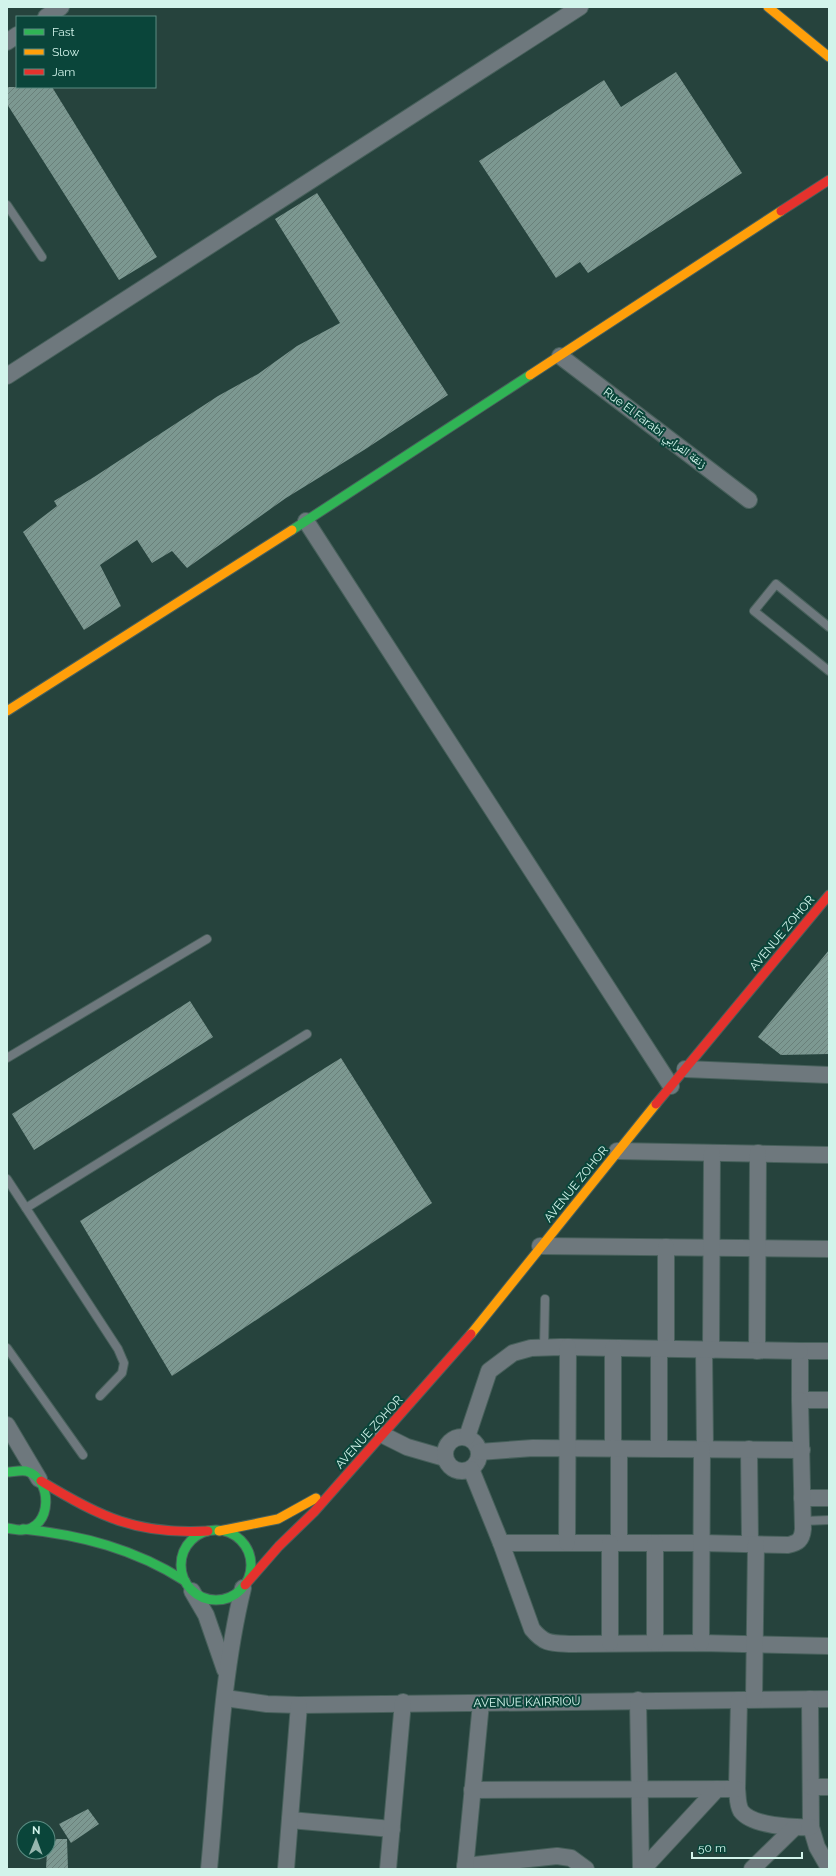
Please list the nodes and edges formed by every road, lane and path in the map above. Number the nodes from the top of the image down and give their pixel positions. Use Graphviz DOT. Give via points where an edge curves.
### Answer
graph roads {
  1 [pos="61,7"];
  2 [pos="580,7"];
  3 [pos="768,7"];
  4 [pos="48,16"];
  5 [pos="16,36"];
  6 [pos="7,42"];
  7 [pos="829,57"];
  8 [pos="829,180"];
  9 [pos="7,205"];
  10 [pos="42,257"];
  11 [pos="560,356"];
  12 [pos="7,376"];
  13 [pos="749,500"];
  14 [pos="306,521"];
  15 [pos="829,627"];
  16 [pos="829,671"];
  17 [pos="7,711"];
  18 [pos="829,895"];
  19 [pos="207,939"];
  20 [pos="307,1034"];
  21 [pos="7,1058"];
  22 [pos="685,1069"];
  23 [pos="829,1075"];
  24 [pos="671,1086"];
  25 [pos="617,1151"];
  26 [pos="712,1153"];
  27 [pos="758,1153"];
  28 [pos="829,1155"];
  29 [pos="7,1179"];
  30 [pos="26,1208"];
  31 [pos="540,1246"];
  32 [pos="666,1247"];
  33 [pos="712,1248"];
  34 [pos="757,1248"];
  35 [pos="829,1249"];
  36 [pos="545,1299"];
  37 [pos="568,1347"];
  38 [pos="7,1348"];
  39 [pos="544,1348"];
  40 [pos="613,1348"];
  41 [pos="663,1349"];
  42 [pos="707,1350"];
  43 [pos="757,1351"];
  44 [pos="829,1351"];
  45 [pos="800,1352"];
  46 [pos="100,1396"];
  47 [pos="800,1400"];
  48 [pos="829,1400"];
  49 [pos="7,1425"];
  50 [pos="383,1435"];
  51 [pos="467,1437"];
  52 [pos="568,1448"];
  53 [pos="616,1448"];
  54 [pos="659,1448"];
  55 [pos="704,1449"];
  56 [pos="749,1449"];
  57 [pos="802,1450"];
  58 [pos="479,1452"];
  59 [pos="83,1455"];
  60 [pos="445,1458"];
  61 [pos="471,1470"];
  62 [pos="7,1472"];
  63 [pos="40,1480"];
  64 [pos="338,1484"];
  65 [pos="802,1498"];
  66 [pos="829,1498"];
  67 [pos="829,1520"];
  68 [pos="804,1521"];
  69 [pos="8,1529"];
  70 [pos="23,1529"];
  71 [pos="215,1531"];
  72 [pos="502,1543"];
  73 [pos="567,1543"];
  74 [pos="615,1543"];
  75 [pos="655,1543"];
  76 [pos="702,1543"];
  77 [pos="753,1544"];
  78 [pos="188,1586"];
  79 [pos="244,1586"];
  80 [pos="610,1643"];
  81 [pos="656,1643"];
  82 [pos="701,1643"];
  83 [pos="756,1644"];
  84 [pos="829,1646"];
  85 [pos="227,1676"];
  86 [pos="225,1698"];
  87 [pos="810,1699"];
  88 [pos="829,1699"];
  89 [pos="638,1700"];
  90 [pos="746,1700"];
  91 [pos="403,1702"];
  92 [pos="481,1703"];
  93 [pos="299,1705"];
  94 [pos="811,1787"];
  95 [pos="829,1787"];
  96 [pos="718,1789"];
  97 [pos="737,1789"];
  98 [pos="472,1790"];
  99 [pos="639,1790"];
  100 [pos="290,1820"];
  101 [pos="810,1827"];
  102 [pos="794,1828"];
  103 [pos="392,1829"];
  104 [pos="465,1867"];
  105 [pos="829,1868"];
  106 [pos="209,1869"];
  107 [pos="286,1869"];
  108 [pos="388,1869"];
  109 [pos="586,1869"];
  110 [pos="642,1869"];
  111 [pos="752,1869"];
  1 -- 4 [label="street"];
  2 -- 12 [label="street"];
  3 -- 7 [label="main road"];
  5 -- 6 [label="street"];
  8 -- 11 [label="main road"];
  9 -- 10 [label="lane"];
  11 -- 13 [label="street, Rue El Farabi زنقة الفرابي"];
  11 -- 14 [label="main road"];
  14 -- 17 [label="main road"];
  14 -- 24 [label="street"];
  15 -- 16 [label="lane" via="776,584 754,611"];
  18 -- 22 [label="main road, AVENUE ZOHOR"];
  19 -- 21 [label="lane"];
  20 -- 30 [label="lane"];
  22 -- 23 [label="street"];
  22 -- 24 [label="main road, AVENUE ZOHOR"];
  24 -- 25 [label="main road, AVENUE ZOHOR"];
  25 -- 26 [label="street"];
  25 -- 31 [label="main road, AVENUE ZOHOR"];
  26 -- 27 [label="street"];
  26 -- 33 [label="street"];
  27 -- 28 [label="street"];
  27 -- 34 [label="street"];
  29 -- 30 [label="lane"];
  30 -- 46 [label="lane" via="118,1349 124,1363 122,1373"];
  31 -- 32 [label="street"];
  31 -- 50 [label="main road, AVENUE ZOHOR" via="465,1340"];
  32 -- 33 [label="street"];
  32 -- 41 [label="street"];
  33 -- 34 [label="street"];
  33 -- 42 [label="street"];
  34 -- 35 [label="street"];
  34 -- 43 [label="street"];
  36 -- 39 [label="lane"];
  37 -- 39 [label="street"];
  37 -- 40 [label="street"];
  37 -- 52 [label="street"];
  38 -- 59 [label="lane"];
  39 -- 51 [label="street" via="531,1348 513,1353 489,1372"];
  40 -- 41 [label="street"];
  40 -- 53 [label="street"];
  41 -- 42 [label="street"];
  41 -- 54 [label="street"];
  42 -- 43 [label="street"];
  42 -- 55 [label="street"];
  43 -- 45 [label="street"];
  44 -- 45 [label="street"];
  45 -- 47 [label="street"];
  47 -- 48 [label="street"];
  47 -- 57 [label="street"];
  49 -- 63 [label="street"];
  50 -- 60 [label="street" via="407,1447"];
  50 -- 64 [label="main road, AVENUE ZOHOR"];
  51 -- 58 [label="street" via="475,1443"];
  51 -- 60 [label="street" via="450,1441 444,1452"];
  52 -- 53 [label="street"];
  52 -- 58 [label="street"];
  52 -- 73 [label="street"];
  53 -- 54 [label="street"];
  53 -- 74 [label="street"];
  54 -- 55 [label="street"];
  55 -- 56 [label="street"];
  55 -- 76 [label="street"];
  56 -- 57 [label="street"];
  56 -- 77 [label="street"];
  57 -- 65 [label="street"];
  58 -- 61 [label="street" via="479,1459"];
  60 -- 61 [label="street" via="447,1464 458,1472"];
  61 -- 72 [label="street"];
  62 -- 63 [label="main road" via="21,1470 34,1474"];
  63 -- 70 [label="main road" via="47,1495 46,1510 37,1523"];
  63 -- 71 [label="main road" via="83,1506 130,1524 158,1531"];
  64 -- 71 [label="main road, AVENUE ZOHOR" via="278,1519"];
  64 -- 79 [label="main road, AVENUE ZOHOR"];
  65 -- 66 [label="street"];
  65 -- 68 [label="street"];
  67 -- 68 [label="lane"];
  68 -- 77 [label="street" via="803,1536 795,1544"];
  69 -- 70 [label="main road"];
  70 -- 78 [label="main road" via="68,1534 116,1547 158,1565"];
  71 -- 78 [label="main road" via="193,1539 185,1549 181,1562"];
  71 -- 79 [label="main road" via="233,1535 248,1551 251,1564"];
  72 -- 73 [label="street"];
  72 -- 80 [label="street" via="532,1629 540,1639 558,1643"];
  73 -- 74 [label="street"];
  74 -- 75 [label="street"];
  74 -- 80 [label="street"];
  75 -- 76 [label="street"];
  75 -- 81 [label="street"];
  76 -- 77 [label="street"];
  76 -- 82 [label="street"];
  77 -- 83 [label="street"];
  78 -- 79 [label="main road" via="199,1596 214,1600 230,1597"];
  78 -- 85 [label="street" via="209,1622"];
  79 -- 85 [label="street" via="236,1615"];
  80 -- 81 [label="street"];
  81 -- 82 [label="street"];
  82 -- 83 [label="street"];
  83 -- 84 [label="street"];
  83 -- 90 [label="street"];
  85 -- 86 [label="street"];
  86 -- 93 [label="street, AVENUE KAIRRIOU" via="267,1704"];
  86 -- 106 [label="street"];
  87 -- 88 [label="street, AVENUE KAIRRIOU"];
  87 -- 90 [label="street, AVENUE KAIRRIOU"];
  87 -- 94 [label="street"];
  89 -- 90 [label="street, AVENUE KAIRRIOU"];
  89 -- 92 [label="street, AVENUE KAIRRIOU"];
  89 -- 99 [label="street"];
  90 -- 97 [label="street"];
  91 -- 92 [label="street, AVENUE KAIRRIOU"];
  91 -- 93 [label="street, AVENUE KAIRRIOU"];
  91 -- 103 [label="street"];
  92 -- 98 [label="street"];
  93 -- 100 [label="street"];
  94 -- 95 [label="street"];
  94 -- 101 [label="street"];
  96 -- 97 [label="street"];
  96 -- 99 [label="street"];
  96 -- 110 [label="street"];
  97 -- 102 [label="street" via="742,1812 778,1827"];
  98 -- 99 [label="street"];
  98 -- 104 [label="street"];
  99 -- 110 [label="street"];
  100 -- 103 [label="street"];
  100 -- 107 [label="street"];
  101 -- 102 [label="street"];
  101 -- 105 [label="street" via="817,1847"];
  102 -- 111 [label="street"];
  103 -- 108 [label="street"];
  104 -- 109 [label="street" via="557,1856 571,1858"];
}
